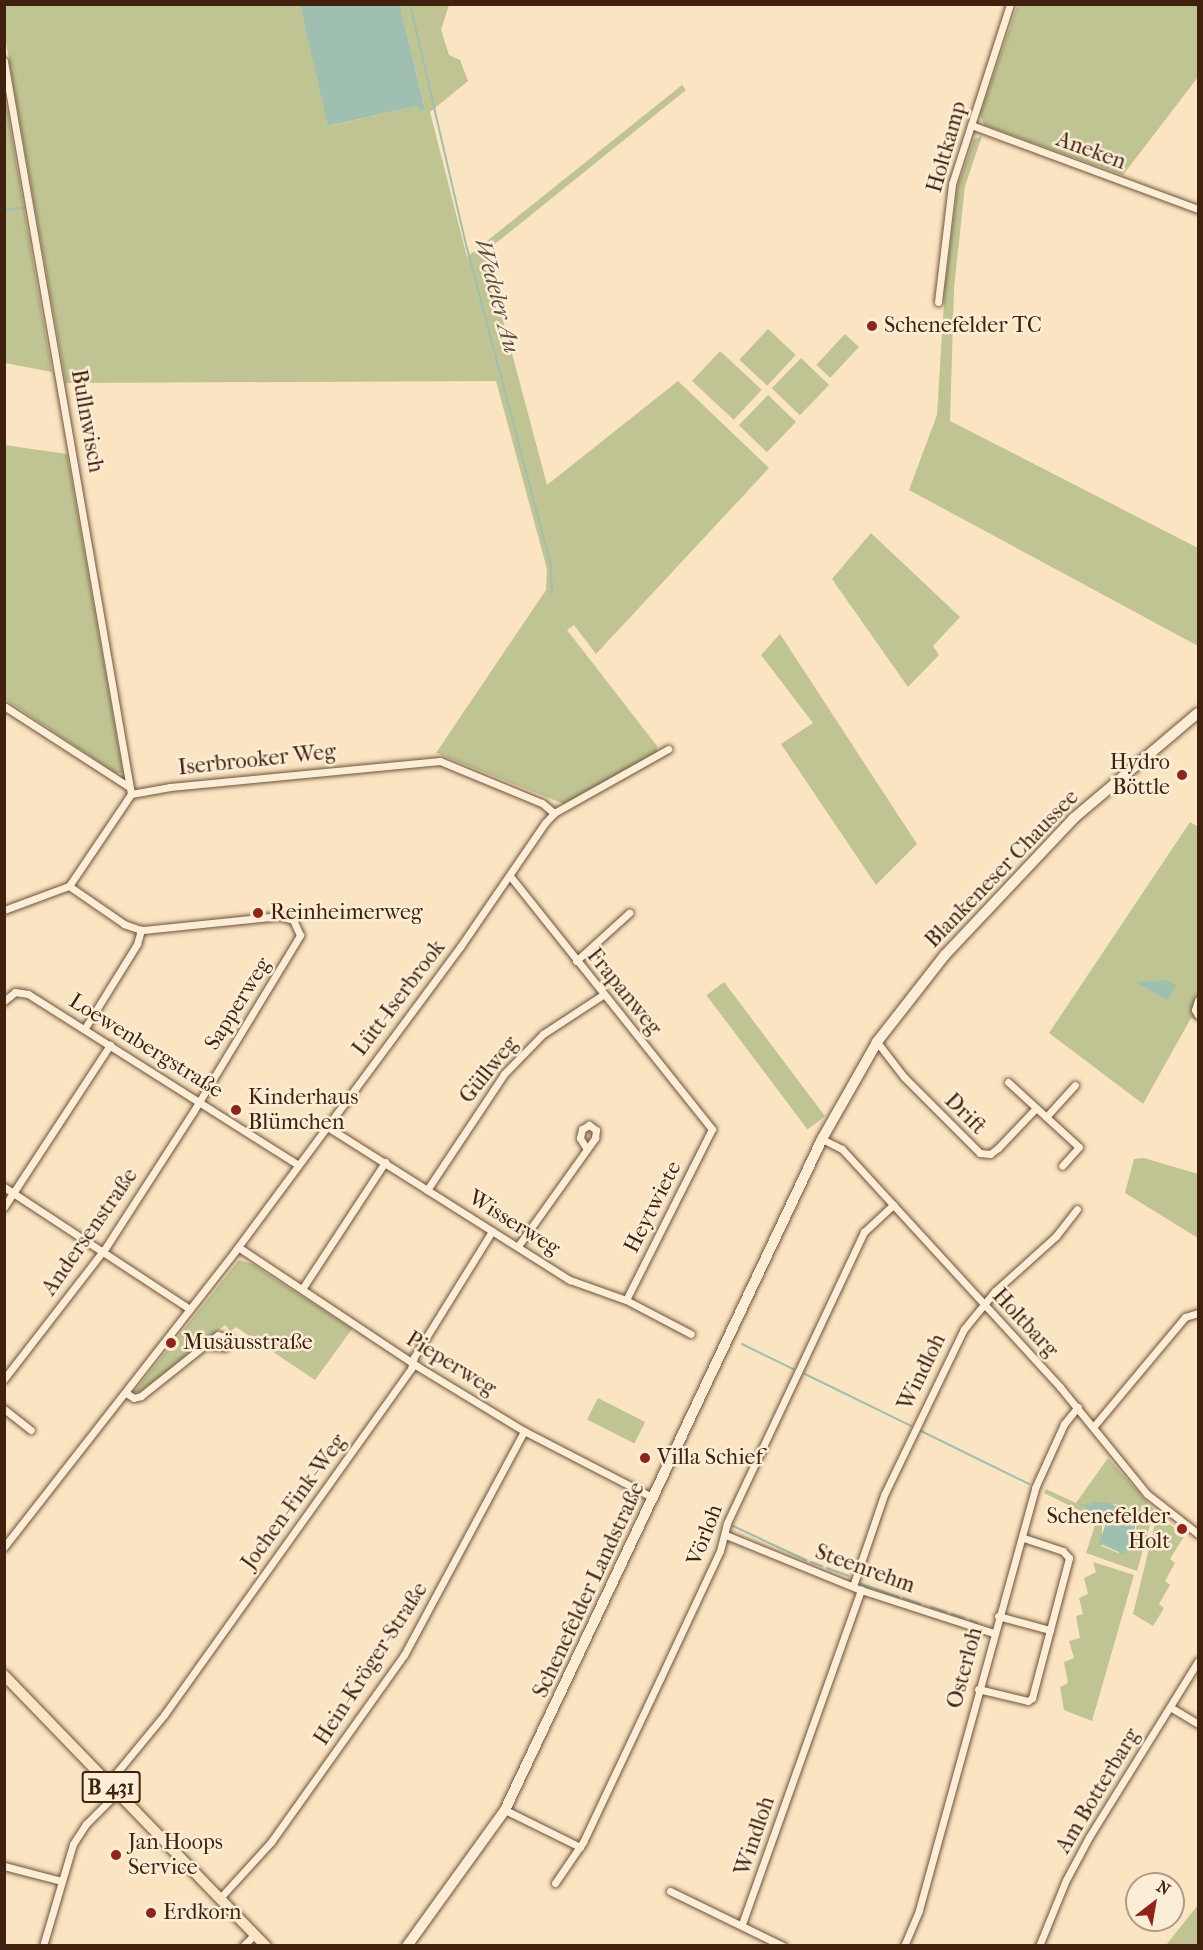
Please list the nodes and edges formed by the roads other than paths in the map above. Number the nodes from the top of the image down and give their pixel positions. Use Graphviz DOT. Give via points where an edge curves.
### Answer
graph roads {
  1 [pos="1010,4"];
  2 [pos="4,61"];
  3 [pos="971,125"];
  4 [pos="1198,209"];
  5 [pos="938,303"];
  6 [pos="4,706"];
  7 [pos="1198,713"];
  8 [pos="668,749"];
  9 [pos="130,791"];
  10 [pos="554,813"];
  11 [pos="510,876"];
  12 [pos="69,886"];
  13 [pos="4,910"];
  14 [pos="629,913"];
  15 [pos="141,930"];
  16 [pos="576,961"];
  17 [pos="601,996"];
  18 [pos="1198,1000"];
  19 [pos="4,1001"];
  20 [pos="1198,1015"];
  21 [pos="85,1028"];
  22 [pos="877,1042"];
  23 [pos="110,1045"];
  24 [pos="857,1073"];
  25 [pos="1008,1082"];
  26 [pos="1075,1085"];
  27 [pos="199,1101"];
  28 [pos="1036,1108"];
  29 [pos="1046,1117"];
  30 [pos="326,1126"];
  31 [pos="712,1129"];
  32 [pos="822,1139"];
  33 [pos="587,1149"];
  34 [pos="385,1162"];
  35 [pos="297,1164"];
  36 [pos="1062,1166"];
  37 [pos="4,1187"];
  38 [pos="427,1190"];
  39 [pos="15,1194"];
  40 [pos="893,1205"];
  41 [pos="4,1207"];
  42 [pos="1077,1209"];
  43 [pos="492,1231"];
  44 [pos="518,1246"];
  45 [pos="238,1247"];
  46 [pos="102,1252"];
  47 [pos="302,1289"];
  48 [pos="626,1300"];
  49 [pos="984,1305"];
  50 [pos="190,1309"];
  51 [pos="1198,1313"];
  52 [pos="691,1334"];
  53 [pos="205,1345"];
  54 [pos="412,1362"];
  55 [pos="4,1379"];
  56 [pos="126,1393"];
  57 [pos="1078,1407"];
  58 [pos="4,1409"];
  59 [pos="1094,1426"];
  60 [pos="31,1430"];
  61 [pos="524,1431"];
  62 [pos="654,1498"];
  63 [pos="1198,1534"];
  64 [pos="726,1535"];
  65 [pos="1024,1538"];
  66 [pos="4,1547"];
  67 [pos="853,1586"];
  68 [pos="861,1590"];
  69 [pos="998,1616"];
  70 [pos="1050,1630"];
  71 [pos="993,1633"];
  72 [pos="1198,1661"];
  73 [pos="4,1675"];
  74 [pos="978,1689"];
  75 [pos="1170,1707"];
  76 [pos="1198,1724"];
  77 [pos="108,1783"];
  78 [pos="117,1793"];
  79 [pos="505,1810"];
  80 [pos="580,1847"];
  81 [pos="4,1866"];
  82 [pos="61,1881"];
  83 [pos="555,1883"];
  84 [pos="670,1891"];
  85 [pos="220,1898"];
  86 [pos="742,1924"];
  87 [pos="255,1934"];
  88 [pos="43,1946"];
  89 [pos="243,1946"];
  90 [pos="266,1946"];
  91 [pos="407,1946"];
  92 [pos="783,1946"];
  93 [pos="904,1946"];
  94 [pos="1039,1946"];
  1 -- 3 [label="street, Holtkamp"];
  2 -- 9 [label="street, Bullnwisch"];
  3 -- 4 [label="street, Aneken"];
  3 -- 5 [label="street, Holtkamp" via="952,184"];
  6 -- 9 [label="street"];
  7 -- 22 [label="main road, Blankeneser Chaussee" via="1110,784 1068,825 945,955"];
  8 -- 10 [label="street, Lütt-Iserbrook"];
  9 -- 10 [label="street, Iserbrooker Weg" via="423,760 454,766 543,803"];
  9 -- 12 [label="street"];
  10 -- 11 [label="street, Lütt-Iserbrook"];
  11 -- 16 [label="street, Frapanweg"];
  11 -- 30 [label="street, Lütt-Iserbrook"];
  12 -- 13 [label="street"];
  12 -- 15 [label="street" via="124,924"];
  14 -- 16 [label="street"];
  15 -- 21 [label="street" via="137,944"];
  15 -- 27 [label="street, Sapperweg" via="280,916 296,924 297,942"];
  16 -- 17 [label="street, Frapanweg"];
  17 -- 31 [label="street, Frapanweg"];
  17 -- 38 [label="street, Güllweg" via="543,1034 504,1074"];
  18 -- 20 [label="street"];
  19 -- 21 [label="street, Loewenbergstraße" via="15,992 23,992"];
  21 -- 23 [label="street, Loewenbergstraße"];
  22 -- 24 [label="main road, Blankeneser Chaussee"];
  22 -- 28 [label="street, Drift" via="904,1077 980,1153 990,1154 998,1148"];
  23 -- 27 [label="street, Loewenbergstraße"];
  23 -- 39 [label="street"];
  24 -- 32 [label="main road, Schenefelder Landstraße"];
  25 -- 28 [label="street"];
  26 -- 29 [label="street"];
  27 -- 35 [label="street, Loewenbergstraße"];
  27 -- 46 [label="street, Andersenstraße"];
  28 -- 29 [label="street"];
  29 -- 36 [label="street" via="1079,1147"];
  30 -- 34 [label="street, Wisserweg"];
  30 -- 35 [label="street, Lütt-Iserbrook"];
  31 -- 48 [label="street, Heytwiete"];
  32 -- 40 [label="street, Holtbarg" via="842,1149"];
  32 -- 62 [label="main road, Schenefelder Landstraße"];
  33 -- 44 [label="street"];
  34 -- 38 [label="street, Wisserweg"];
  34 -- 47 [label="street"];
  35 -- 45 [label="street, Lütt-Iserbrook"];
  37 -- 39 [label="street"];
  38 -- 43 [label="street, Wisserweg"];
  39 -- 41 [label="street"];
  39 -- 46 [label="street"];
  40 -- 49 [label="street, Holtbarg"];
  40 -- 64 [label="street, Vörloh" via="864,1232 729,1520"];
  42 -- 49 [label="street, Windloh" via="1056,1236"];
  43 -- 44 [label="street, Wisserweg"];
  43 -- 54 [label="street, Jochen-Fink-Weg"];
  44 -- 48 [label="street, Wisserweg" via="570,1280"];
  45 -- 47 [label="street, Pieperweg"];
  45 -- 50 [label="street, Lütt-Iserbrook"];
  46 -- 50 [label="street"];
  46 -- 55 [label="street, Andersenstraße"];
  47 -- 54 [label="street, Pieperweg"];
  48 -- 52 [label="street, Wisserweg"];
  49 -- 57 [label="street, Holtbarg"];
  49 -- 67 [label="street, Windloh" via="961,1334 884,1495"];
  50 -- 56 [label="street, Lütt-Iserbrook"];
  51 -- 59 [label="street" via="1185,1317"];
  53 -- 56 [label="street" via="141,1396 134,1398"];
  54 -- 61 [label="street, Pieperweg"];
  54 -- 77 [label="street, Jochen-Fink-Weg" via="164,1715"];
  56 -- 66 [label="street, Lütt-Iserbrook"];
  57 -- 59 [label="street, Holtbarg"];
  57 -- 65 [label="street, Osterloh" via="1064,1424 1038,1481"];
  58 -- 60 [label="street"];
  59 -- 63 [label="street, Holtbarg" via="1147,1494"];
  61 -- 62 [label="street, Pieperweg"];
  61 -- 85 [label="street, Hein-Kröger-Straße" via="404,1656 271,1842"];
  62 -- 79 [label="main road, Schenefelder Landstraße"];
  64 -- 67 [label="street, Steenrehm"];
  64 -- 80 [label="street, Vörloh"];
  65 -- 69 [label="street, Osterloh"];
  65 -- 70 [label="street" via="1069,1555"];
  67 -- 68 [label="street, Steenrehm"];
  68 -- 71 [label="street, Steenrehm"];
  68 -- 86 [label="street, Windloh"];
  69 -- 70 [label="street"];
  69 -- 71 [label="street, Osterloh"];
  70 -- 74 [label="street" via="1032,1698 1028,1701"];
  71 -- 74 [label="street, Osterloh"];
  72 -- 75 [label="street, Am Botterbarg"];
  73 -- 77 [label="main road, B 431"];
  74 -- 93 [label="street, Osterloh" via="919,1910"];
  75 -- 76 [label="street"];
  75 -- 94 [label="street, Am Botterbarg" via="1089,1838 1066,1880"];
  77 -- 78 [label="main road, B 431"];
  78 -- 82 [label="street" via="80,1832"];
  78 -- 85 [label="main road, B 431"];
  79 -- 80 [label="street"];
  79 -- 91 [label="main road, Schenefelder Landstraße"];
  80 -- 83 [label="street, Vörloh"];
  81 -- 82 [label="street"];
  82 -- 88 [label="street"];
  84 -- 86 [label="street"];
  85 -- 87 [label="main road, B 431"];
  86 -- 92 [label="street"];
  87 -- 89 [label="street"];
  87 -- 90 [label="main road, B 431"];
}
